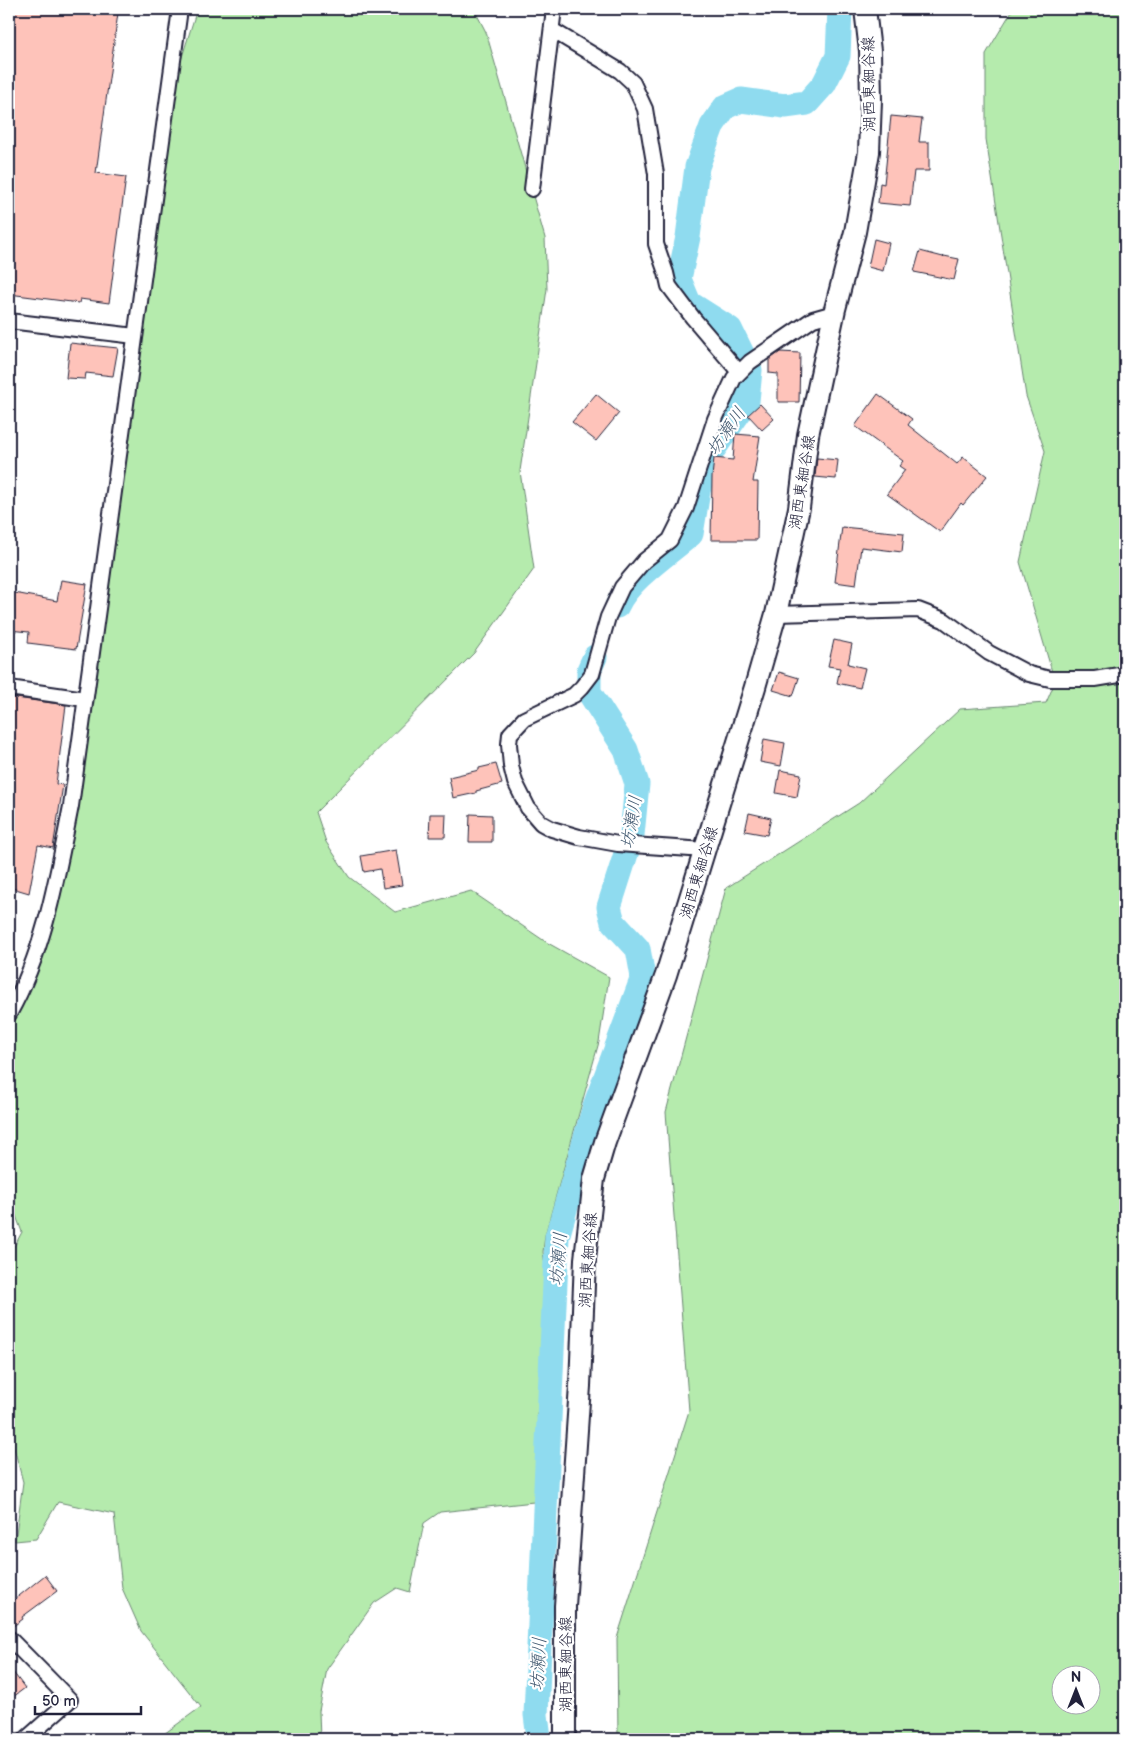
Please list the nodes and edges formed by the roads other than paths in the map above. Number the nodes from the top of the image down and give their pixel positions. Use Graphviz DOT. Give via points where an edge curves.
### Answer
graph roads {
  1 [pos="180,9"];
  2 [pos="554,9"];
  3 [pos="865,9"];
  4 [pos="552,30"];
  5 [pos="532,189"];
  6 [pos="834,313"];
  7 [pos="9,321"];
  8 [pos="135,336"];
  9 [pos="739,372"];
  10 [pos="776,614"];
  11 [pos="1125,674"];
  12 [pos="9,688"];
  13 [pos="85,698"];
  14 [pos="705,850"];
  15 [pos="9,1014"];
  16 [pos="9,1638"];
  17 [pos="26,1739"];
  18 [pos="565,1739"];
  1 -- 8 [label="street"];
  2 -- 4 [label="street"];
  3 -- 6 [label="main road, 湖西東細谷線" via="870,51 869,152 855,232"];
  4 -- 5 [label="street"];
  4 -- 9 [label="street" via="620,71 633,83 645,109 656,174 656,244 669,286"];
  6 -- 9 [label="street" via="814,319"];
  6 -- 10 [label="main road, 湖西東細谷線" via="808,435 799,508"];
  7 -- 8 [label="street"];
  8 -- 13 [label="street"];
  9 -- 14 [label="street" via="715,419 686,508 670,540 644,561 622,588 608,617 592,674 574,695 517,724 510,734 509,744 515,782 528,808 552,830 618,844"];
  10 -- 11 [label="street" via="918,610 944,620 989,653 1029,674 1050,680 1095,680"];
  10 -- 14 [label="main road, 湖西東細谷線"];
  12 -- 13 [label="street"];
  13 -- 15 [label="street" via="56,886 34,958"];
  14 -- 18 [label="main road, 湖西東細谷線" via="666,975 594,1179 585,1259 565,1606"];
  16 -- 17 [label="street" via="70,1700"];
}
